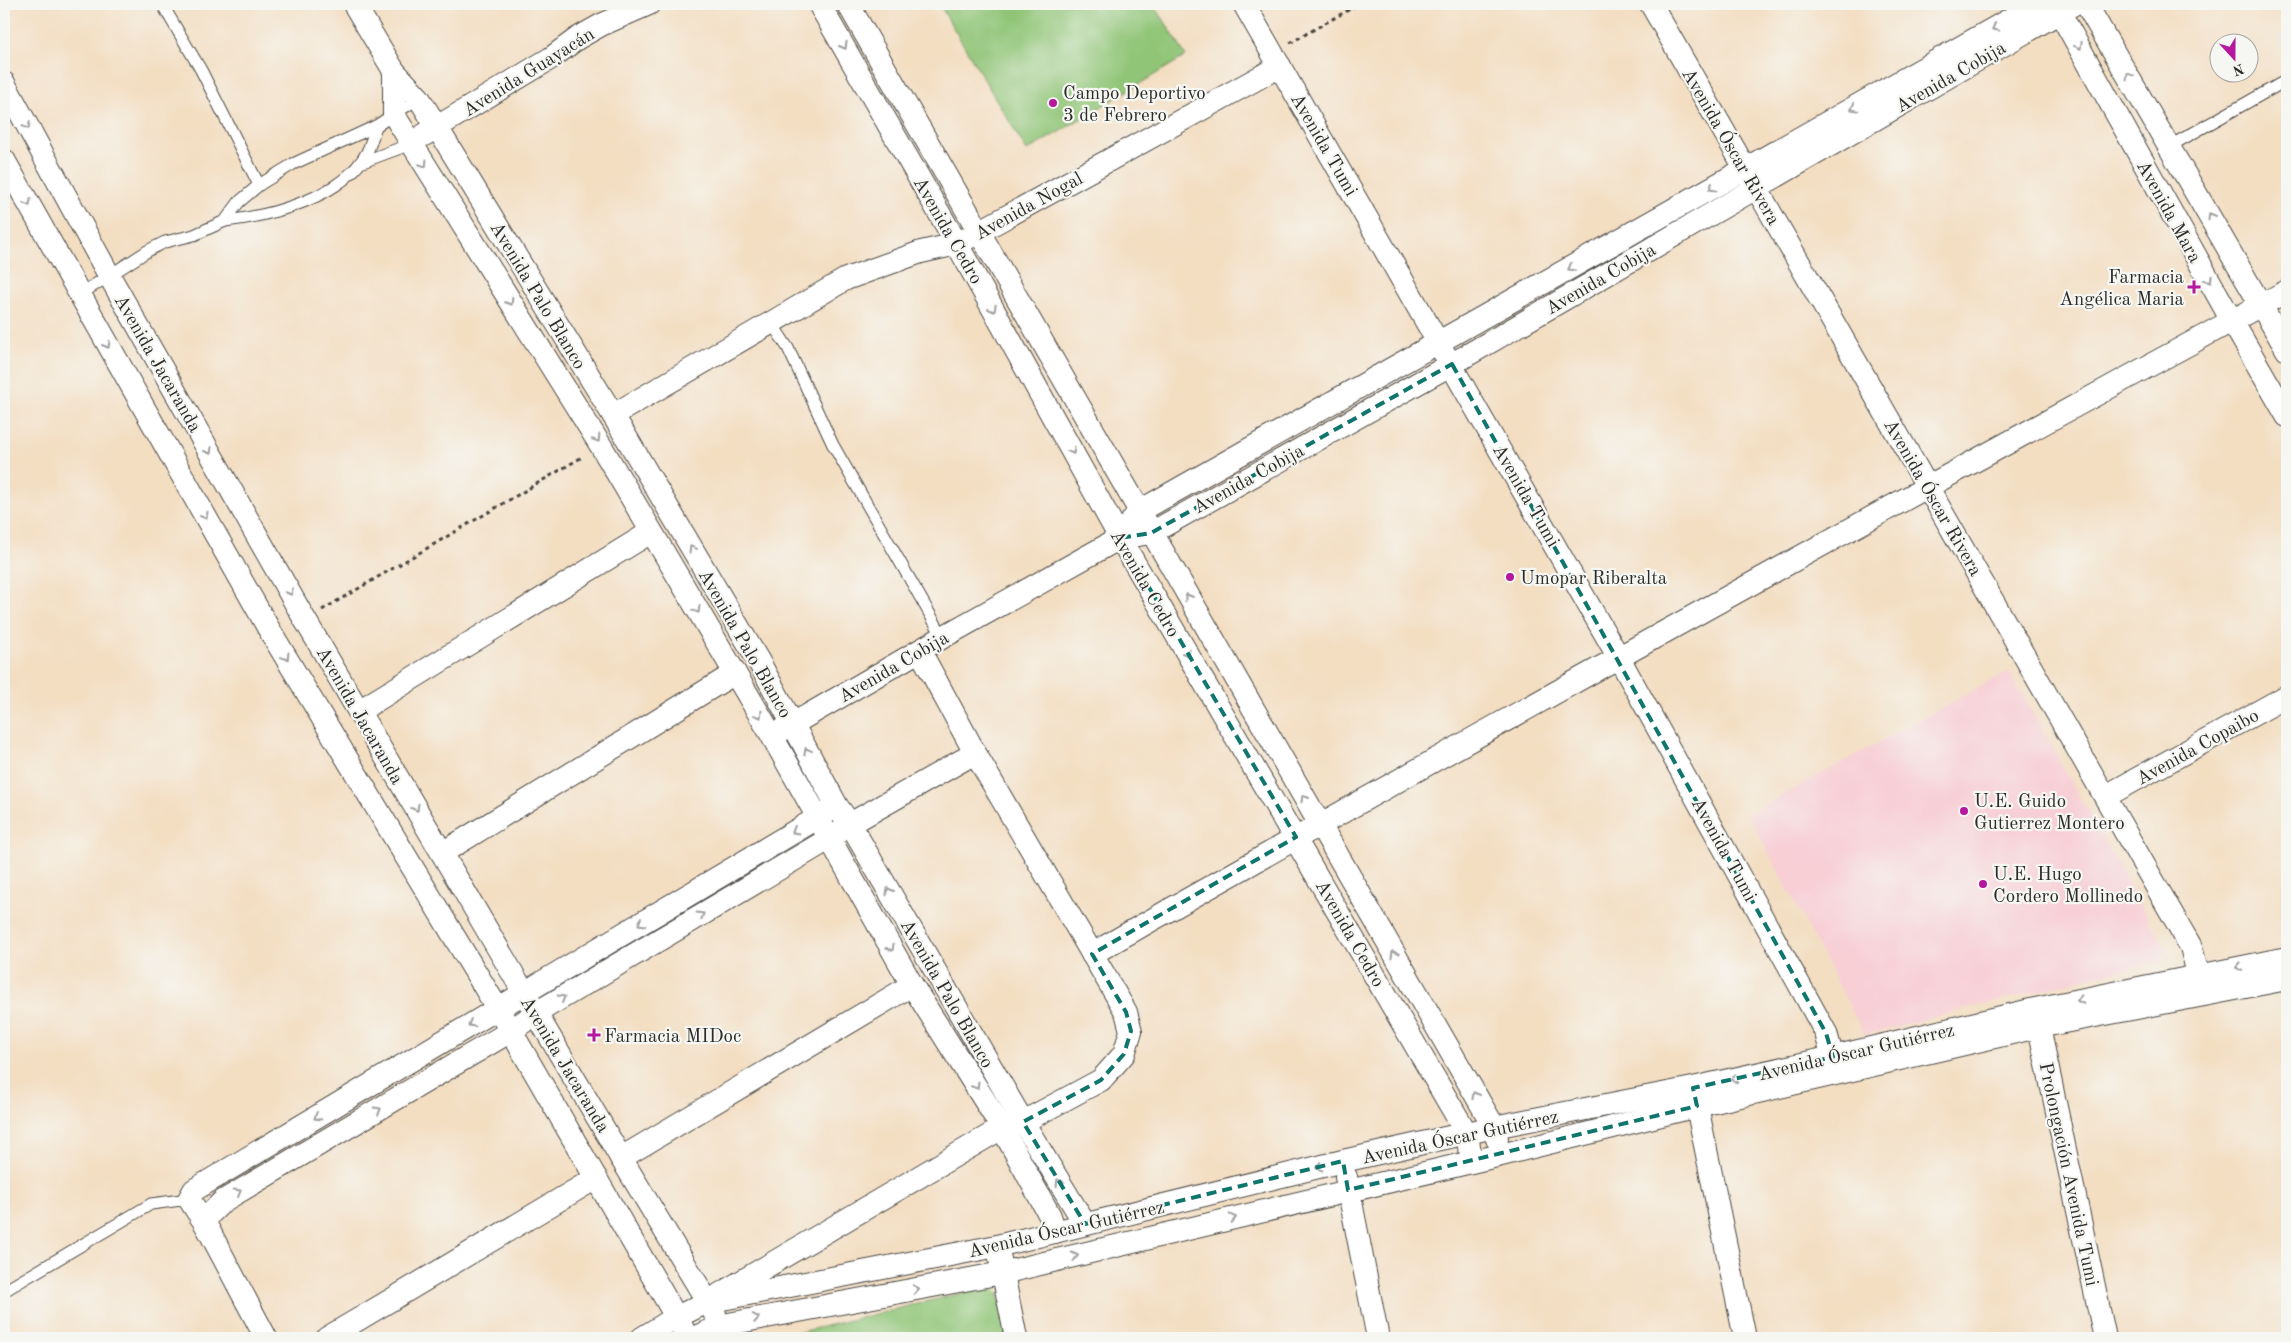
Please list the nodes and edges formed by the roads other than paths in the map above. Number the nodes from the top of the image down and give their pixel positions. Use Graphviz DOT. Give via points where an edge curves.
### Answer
graph roads {
  1 [pos="162,4"];
  2 [pos="354,4"];
  3 [pos="649,4"];
  4 [pos="819,4"];
  5 [pos="848,4"];
  6 [pos="1244,4"];
  7 [pos="1651,4"];
  8 [pos="2038,4"];
  9 [pos="2086,4"];
  10 [pos="2063,7"];
  11 [pos="1276,59"];
  12 [pos="394,71"];
  13 [pos="2287,80"];
  14 [pos="4,83"];
  15 [pos="419,98"];
  16 [pos="385,120"];
  17 [pos="437,127"];
  18 [pos="411,144"];
  19 [pos="2170,146"];
  20 [pos="4,160"];
  21 [pos="358,163"];
  22 [pos="1751,178"];
  23 [pos="259,185"];
  24 [pos="225,221"];
  25 [pos="980,232"];
  26 [pos="958,244"];
  27 [pos="110,277"];
  28 [pos="2287,291"];
  29 [pos="79,296"];
  30 [pos="2262,305"];
  31 [pos="2232,321"];
  32 [pos="771,322"];
  33 [pos="1439,344"];
  34 [pos="2287,350"];
  35 [pos="1452,364"];
  36 [pos="613,415"];
  37 [pos="2287,416"];
  38 [pos="1928,486"];
  39 [pos="1138,512"];
  40 [pos="651,532"];
  41 [pos="1150,533"];
  42 [pos="1120,538"];
  43 [pos="302,613"];
  44 [pos="270,631"];
  45 [pos="943,637"];
  46 [pos="920,651"];
  47 [pos="1620,658"];
  48 [pos="735,673"];
  49 [pos="2287,696"];
  50 [pos="359,711"];
  51 [pos="792,724"];
  52 [pos="772,736"];
  53 [pos="975,753"];
  54 [pos="2106,796"];
  55 [pos="844,815"];
  56 [pos="817,818"];
  57 [pos="1319,824"];
  58 [pos="1296,838"];
  59 [pos="829,840"];
  60 [pos="442,853"];
  61 [pos="1092,954"];
  62 [pos="2287,958"];
  63 [pos="2287,979"];
  64 [pos="912,985"];
  65 [pos="2201,985"];
  66 [pos="524,992"];
  67 [pos="498,1008"];
  68 [pos="536,1013"];
  69 [pos="2037,1018"];
  70 [pos="512,1031"];
  71 [pos="1835,1066"];
  72 [pos="1695,1097"];
  73 [pos="1012,1125"];
  74 [pos="1494,1127"];
  75 [pos="1467,1134"];
  76 [pos="1501,1155"];
  77 [pos="621,1158"];
  78 [pos="1471,1161"];
  79 [pos="1343,1162"];
  80 [pos="596,1178"];
  81 [pos="1348,1190"];
  82 [pos="191,1195"];
  83 [pos="1085,1224"];
  84 [pos="206,1225"];
  85 [pos="1055,1232"];
  86 [pos="997,1246"];
  87 [pos="1002,1273"];
  88 [pos="4,1291"];
  89 [pos="707,1302"];
  90 [pos="675,1318"];
  91 [pos="727,1331"];
  92 [pos="266,1338"];
  93 [pos="327,1338"];
  94 [pos="642,1338"];
  95 [pos="691,1338"];
  96 [pos="1016,1338"];
  97 [pos="1378,1338"];
  98 [pos="1744,1338"];
  99 [pos="2105,1338"];
  1 -- 23 [label="lane" via="201,70"];
  2 -- 12 [label="street, Avenida Palo Blanco"];
  3 -- 17 [label="street, Avenida Guayacán" via="578,38 551,58"];
  4 -- 26 [label="street, Avenida Cedro, one-way"];
  5 -- 25 [label="street, Avenida Cedro"];
  6 -- 11 [label="street, Avenida Tumi"];
  7 -- 22 [label="street, Avenida Óscar Rivera"];
  8 -- 22 [label="street, Avenida Cobija, one-way"];
  19 -- 9 [label="street, Avenida Mara, one-way"];
  10 -- 22 [label="street, Avenida Cobija"];
  10 -- 31 [label="street, Avenida Mara, one-way"];
  11 -- 25 [label="street, Avenida Nogal"];
  11 -- 33 [label="street, Avenida Tumi"];
  12 -- 15 [label="street, Avenida Palo Blanco"];
  12 -- 16 [label="street, Avenida Palo Blanco"];
  13 -- 19 [label="lane"];
  14 -- 27 [label="street, Avenida Jacaranda, one-way"];
  15 -- 16 [label="lane"];
  15 -- 17 [label="street, Avenida Palo Blanco"];
  16 -- 18 [label="street, Avenida Palo Blanco"];
  16 -- 21 [label="lane"];
  16 -- 23 [label="lane" via="293,164"];
  17 -- 18 [label="street, Avenida Guayacán"];
  17 -- 36 [label="street, Avenida Palo Blanco"];
  18 -- 21 [label="lane"];
  18 -- 40 [label="street, Avenida Palo Blanco, one-way" via="601,446"];
  30 -- 19 [label="street, Avenida Mara, one-way"];
  20 -- 29 [label="street, Avenida Jacaranda, one-way"];
  21 -- 24 [label="lane" via="350,174 316,196 263,215"];
  22 -- 33 [label="street, Avenida Cobija, one-way"];
  22 -- 35 [label="street, Avenida Cobija"];
  22 -- 38 [label="street, Avenida Óscar Rivera"];
  23 -- 24 [label="lane" via="239,202"];
  24 -- 27 [label="lane" via="194,235 165,242"];
  25 -- 26 [label="street, Avenida Nogal"];
  25 -- 39 [label="street, Avenida Cedro"];
  26 -- 32 [label="street, Avenida Nogal" via="921,252 846,279"];
  26 -- 42 [label="street, Avenida Cedro, one-way"];
  27 -- 29 [label="lane"];
  27 -- 43 [label="street, Avenida Jacaranda, one-way"];
  28 -- 30 [label="street"];
  29 -- 44 [label="street, Avenida Jacaranda, one-way"];
  30 -- 31 [label="street"];
  30 -- 34 [label="street, Avenida Mara"];
  31 -- 37 [label="street, Avenida Mara"];
  31 -- 38 [label="street"];
  32 -- 36 [label="street, Avenida Nogal"];
  32 -- 45 [label="lane" via="788,348 833,445"];
  33 -- 35 [label="street, Avenida Tumi"];
  33 -- 39 [label="street, Avenida Cobija"];
  35 -- 41 [label="street, Avenida Cobija"];
  35 -- 47 [label="street, Avenida Tumi"];
  51 -- 36 [label="street, Avenida Palo Blanco, one-way" via="758,660"];
  38 -- 47 [label="street"];
  38 -- 54 [label="street, Avenida Óscar Rivera"];
  39 -- 41 [label="street, Avenida Cedro"];
  39 -- 42 [label="street, Avenida Cobija"];
  40 -- 48 [label="street, Avenida Palo Blanco, one-way"];
  40 -- 50 [label="street"];
  41 -- 42 [label="street, Avenida Cobija"];
  57 -- 41 [label="street, Avenida Cedro, one-way"];
  42 -- 45 [label="street, Avenida Cobija"];
  42 -- 58 [label="street, Avenida Cedro, one-way"];
  43 -- 44 [label="street"];
  43 -- 50 [label="street, Avenida Jacaranda"];
  44 -- 67 [label="street, Avenida Jacaranda, one-way"];
  45 -- 46 [label="street, Avenida Cobija"];
  46 -- 51 [label="street, Avenida Cobija"];
  46 -- 53 [label="street"];
  47 -- 57 [label="street"];
  47 -- 71 [label="street, Avenida Tumi" via="1826,1032"];
  48 -- 52 [label="street, Avenida Palo Blanco, one-way"];
  48 -- 60 [label="street"];
  49 -- 54 [label="street, Avenida Copaibo"];
  50 -- 60 [label="street, Avenida Jacaranda, one-way"];
  51 -- 52 [label="street, Avenida Cobija"];
  55 -- 51 [label="street, Avenida Palo Blanco, one-way"];
  52 -- 56 [label="street, Avenida Palo Blanco"];
  53 -- 55 [label="street"];
  53 -- 61 [label="street"];
  54 -- 65 [label="street, Avenida Óscar Rivera" via="2191,947"];
  55 -- 56 [label="street"];
  55 -- 59 [label="street"];
  73 -- 55 [label="street, Avenida Palo Blanco, one-way"];
  56 -- 59 [label="street, Avenida Palo Blanco"];
  56 -- 66 [label="street, one-way"];
  57 -- 58 [label="street"];
  74 -- 57 [label="street, Avenida Cedro, one-way"];
  58 -- 61 [label="street"];
  58 -- 75 [label="street, Avenida Cedro"];
  59 -- 64 [label="street, Avenida Palo Blanco, one-way"];
  68 -- 59 [label="street, one-way"];
  60 -- 66 [label="street, Avenida Jacaranda"];
  61 -- 73 [label="street" via="1126,1012 1131,1031 1124,1054 1101,1080"];
  62 -- 65 [label="street, Avenida Óscar Gutiérrez, one-way"];
  63 -- 65 [label="street, Avenida Óscar Gutiérrez"];
  64 -- 73 [label="street, Avenida Palo Blanco, one-way"];
  64 -- 77 [label="street"];
  65 -- 69 [label="street, Avenida Óscar Gutiérrez"];
  66 -- 67 [label="street"];
  66 -- 68 [label="street, Avenida Jacaranda"];
  67 -- 70 [label="street, Avenida Jacaranda"];
  67 -- 82 [label="street, one-way"];
  68 -- 70 [label="street"];
  68 -- 77 [label="street, Avenida Jacaranda"];
  69 -- 71 [label="street, Avenida Óscar Gutiérrez"];
  69 -- 99 [label="street, Prolongación Avenida Tumi"];
  70 -- 80 [label="street, Avenida Jacaranda"];
  84 -- 70 [label="street, one-way" via="207,1217 223,1201"];
  71 -- 72 [label="street, Avenida Óscar Gutiérrez"];
  72 -- 74 [label="street, Avenida Óscar Gutiérrez"];
  72 -- 76 [label="street, Avenida Óscar Gutiérrez"];
  72 -- 98 [label="street"];
  83 -- 73 [label="street, Avenida Palo Blanco, one-way"];
  73 -- 85 [label="street, Avenida Palo Blanco"];
  73 -- 89 [label="street"];
  74 -- 75 [label="street, Avenida Óscar Gutiérrez"];
  74 -- 76 [label="street, Avenida Cedro"];
  75 -- 78 [label="street, Avenida Cedro"];
  75 -- 79 [label="street, Avenida Óscar Gutiérrez"];
  76 -- 78 [label="street, Avenida Óscar Gutiérrez"];
  77 -- 89 [label="street, Avenida Jacaranda"];
  78 -- 81 [label="street, Avenida Óscar Gutiérrez"];
  79 -- 81 [label="street"];
  79 -- 83 [label="street, Avenida Óscar Gutiérrez, one-way"];
  80 -- 90 [label="street, Avenida Jacaranda"];
  80 -- 93 [label="street"];
  87 -- 81 [label="street, Avenida Óscar Gutiérrez, one-way"];
  81 -- 97 [label="street"];
  82 -- 84 [label="street"];
  82 -- 88 [label="lane" via="151,1204"];
  83 -- 85 [label="street, Avenida Óscar Gutiérrez"];
  84 -- 92 [label="street"];
  85 -- 86 [label="street, Avenida Óscar Gutiérrez"];
  86 -- 87 [label="street"];
  86 -- 89 [label="street, Avenida Óscar Gutiérrez"];
  91 -- 87 [label="street, Avenida Óscar Gutiérrez, one-way"];
  87 -- 96 [label="street"];
  89 -- 90 [label="street, Avenida Óscar Gutiérrez"];
  89 -- 91 [label="street, Avenida Jacaranda"];
  90 -- 94 [label="street, Avenida Óscar Gutiérrez"];
  90 -- 95 [label="street, Avenida Jacaranda"];
  91 -- 95 [label="street, Avenida Óscar Gutiérrez"];
}
